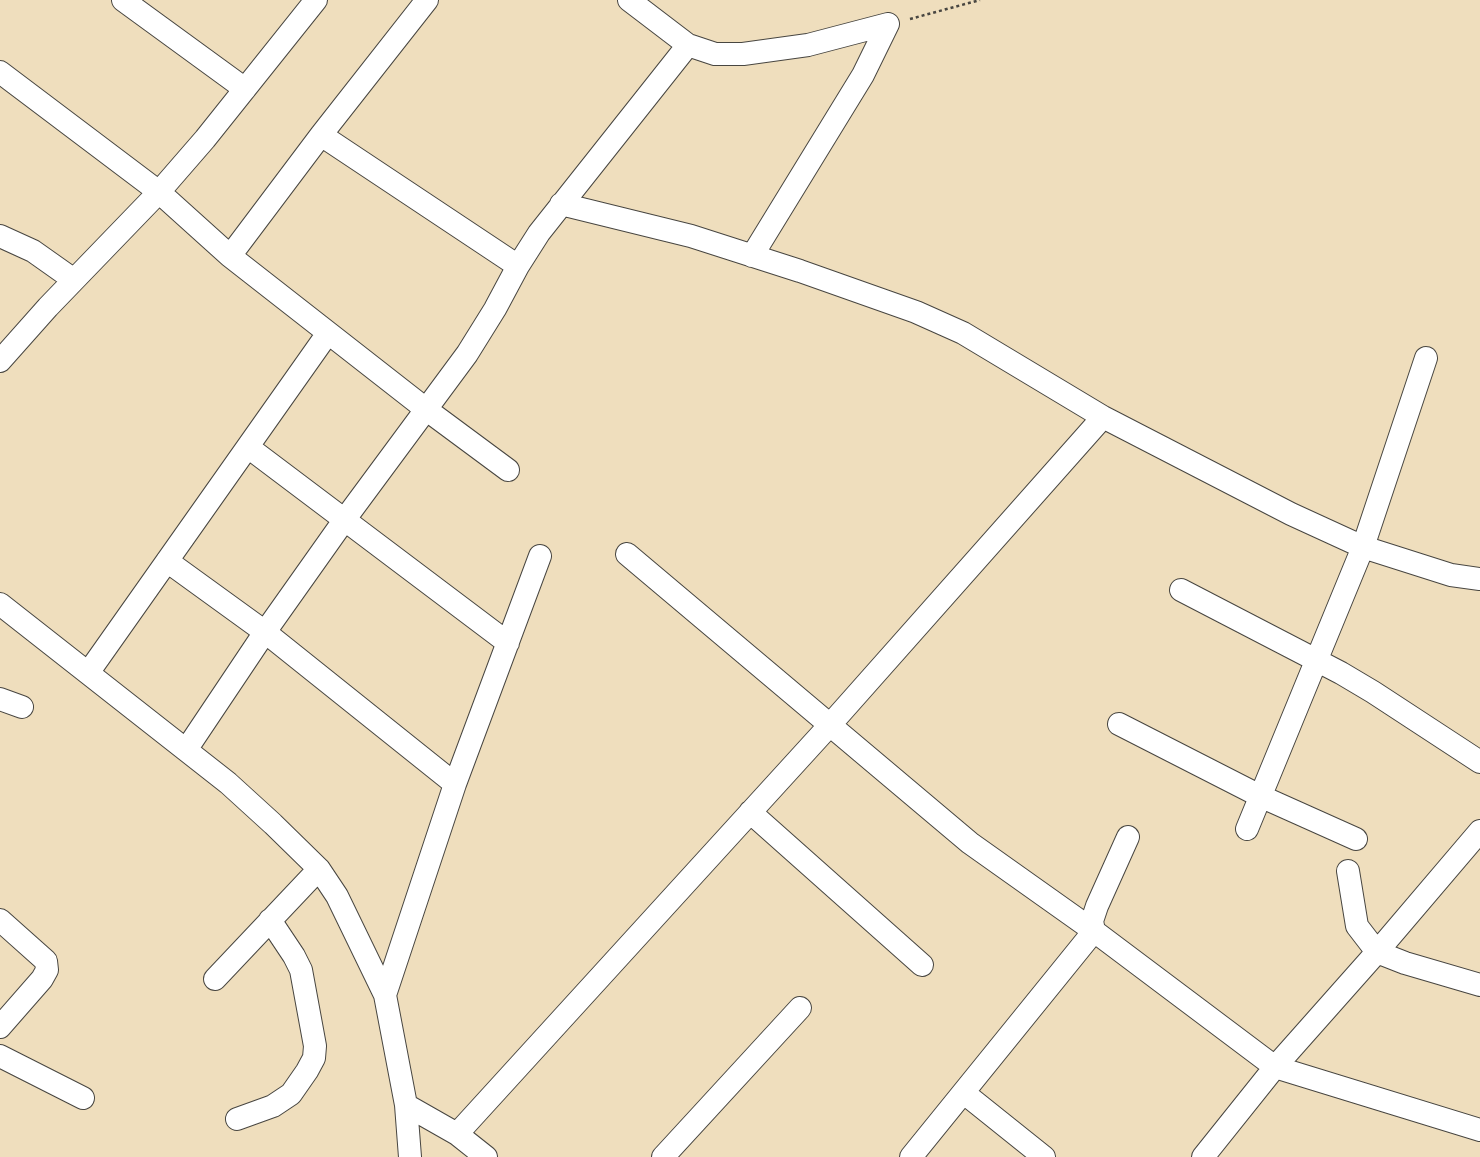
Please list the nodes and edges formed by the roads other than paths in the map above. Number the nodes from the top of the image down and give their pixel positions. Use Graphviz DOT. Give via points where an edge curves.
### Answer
graph roads {
  1 [pos="123,0"];
  2 [pos="316,0"];
  3 [pos="427,0"];
  4 [pos="629,0"];
  5 [pos="688,44"];
  6 [pos="0,72"];
  7 [pos="245,89"];
  8 [pos="321,135"];
  9 [pos="159,192"];
  10 [pos="561,204"];
  11 [pos="0,236"];
  12 [pos="230,256"];
  13 [pos="752,256"];
  14 [pos="518,266"];
  15 [pos="74,280"];
  16 [pos="328,333"];
  17 [pos="1426,358"];
  18 [pos="0,361"];
  19 [pos="427,410"];
  20 [pos="1103,417"];
  21 [pos="248,447"];
  22 [pos="508,470"];
  23 [pos="345,519"];
  24 [pos="1363,547"];
  25 [pos="627,554"];
  26 [pos="540,556"];
  27 [pos="167,561"];
  28 [pos="1480,579"];
  29 [pos="1180,590"];
  30 [pos="0,604"];
  31 [pos="265,632"];
  32 [pos="508,643"];
  33 [pos="1316,661"];
  34 [pos="88,673"];
  35 [pos="0,699"];
  36 [pos="22,707"];
  37 [pos="1119,724"];
  38 [pos="829,726"];
  39 [pos="186,750"];
  40 [pos="1480,762"];
  41 [pos="455,784"];
  42 [pos="1260,796"];
  43 [pos="750,812"];
  44 [pos="1247,829"];
  45 [pos="1480,831"];
  46 [pos="1128,837"];
  47 [pos="1356,839"];
  48 [pos="319,869"];
  49 [pos="1348,871"];
  50 [pos="0,920"];
  51 [pos="270,920"];
  52 [pos="1094,931"];
  53 [pos="1377,952"];
  54 [pos="922,965"];
  55 [pos="215,979"];
  56 [pos="1480,985"];
  57 [pos="385,995"];
  58 [pos="800,1008"];
  59 [pos="0,1027"];
  60 [pos="0,1056"];
  61 [pos="1275,1067"];
  62 [pos="964,1093"];
  63 [pos="83,1098"];
  64 [pos="406,1104"];
  65 [pos="237,1120"];
  66 [pos="1480,1130"];
  67 [pos="457,1134"];
  68 [pos="410,1157"];
  69 [pos="486,1157"];
  70 [pos="663,1157"];
  71 [pos="911,1157"];
  72 [pos="1044,1157"];
  73 [pos="1203,1157"];
  1 -- 7 [label="street"];
  2 -- 7 [label="street"];
  3 -- 8 [label="street"];
  4 -- 5 [label="street"];
  5 -- 10 [label="street"];
  5 -- 13 [label="street" via="715,54 743,54 808,45 888,24 859,82"];
  6 -- 9 [label="street"];
  7 -- 9 [label="street"];
  8 -- 12 [label="street"];
  8 -- 14 [label="street"];
  9 -- 12 [label="street"];
  9 -- 15 [label="street"];
  10 -- 13 [label="street" via="691,236"];
  10 -- 14 [label="street"];
  11 -- 15 [label="street" via="33,251"];
  12 -- 16 [label="street"];
  13 -- 20 [label="street" via="916,312 963,333"];
  14 -- 19 [label="street" via="467,354"];
  15 -- 18 [label="street"];
  16 -- 19 [label="street"];
  16 -- 21 [label="street"];
  17 -- 24 [label="street"];
  19 -- 22 [label="street"];
  19 -- 23 [label="street"];
  20 -- 24 [label="street" via="1291,514"];
  20 -- 38 [label="street"];
  21 -- 23 [label="street"];
  21 -- 27 [label="street"];
  23 -- 31 [label="street"];
  23 -- 32 [label="street"];
  24 -- 28 [label="street" via="1451,575"];
  24 -- 33 [label="street"];
  25 -- 38 [label="street"];
  26 -- 32 [label="street"];
  27 -- 31 [label="street"];
  27 -- 34 [label="street"];
  29 -- 33 [label="street"];
  30 -- 34 [label="street"];
  31 -- 39 [label="street"];
  31 -- 41 [label="street"];
  32 -- 41 [label="street"];
  33 -- 40 [label="street" via="1373,692"];
  33 -- 42 [label="street"];
  34 -- 39 [label="street"];
  35 -- 36 [label="street"];
  37 -- 42 [label="street"];
  38 -- 43 [label="street"];
  38 -- 52 [label="street" via="970,843"];
  39 -- 48 [label="street" via="228,783"];
  41 -- 57 [label="street"];
  42 -- 44 [label="street"];
  42 -- 47 [label="street"];
  43 -- 54 [label="street"];
  43 -- 67 [label="street"];
  45 -- 53 [label="street"];
  46 -- 52 [label="street" via="1097,906 1092,921"];
  48 -- 51 [label="street"];
  48 -- 57 [label="street" via="337,896"];
  49 -- 53 [label="street" via="1357,926"];
  50 -- 59 [label="street" via="39,953 46,961 47,970"];
  51 -- 55 [label="street"];
  51 -- 65 [label="street" via="302,970 315,1046 314,1058 291,1094 273,1106"];
  52 -- 61 [label="street"];
  52 -- 62 [label="street"];
  53 -- 56 [label="street"];
  53 -- 61 [label="street"];
  57 -- 64 [label="street"];
  58 -- 70 [label="street"];
  60 -- 63 [label="street"];
  61 -- 66 [label="street"];
  61 -- 73 [label="street"];
  62 -- 71 [label="street"];
  62 -- 72 [label="street"];
  64 -- 67 [label="street"];
  64 -- 68 [label="street"];
  67 -- 69 [label="street"];
}
